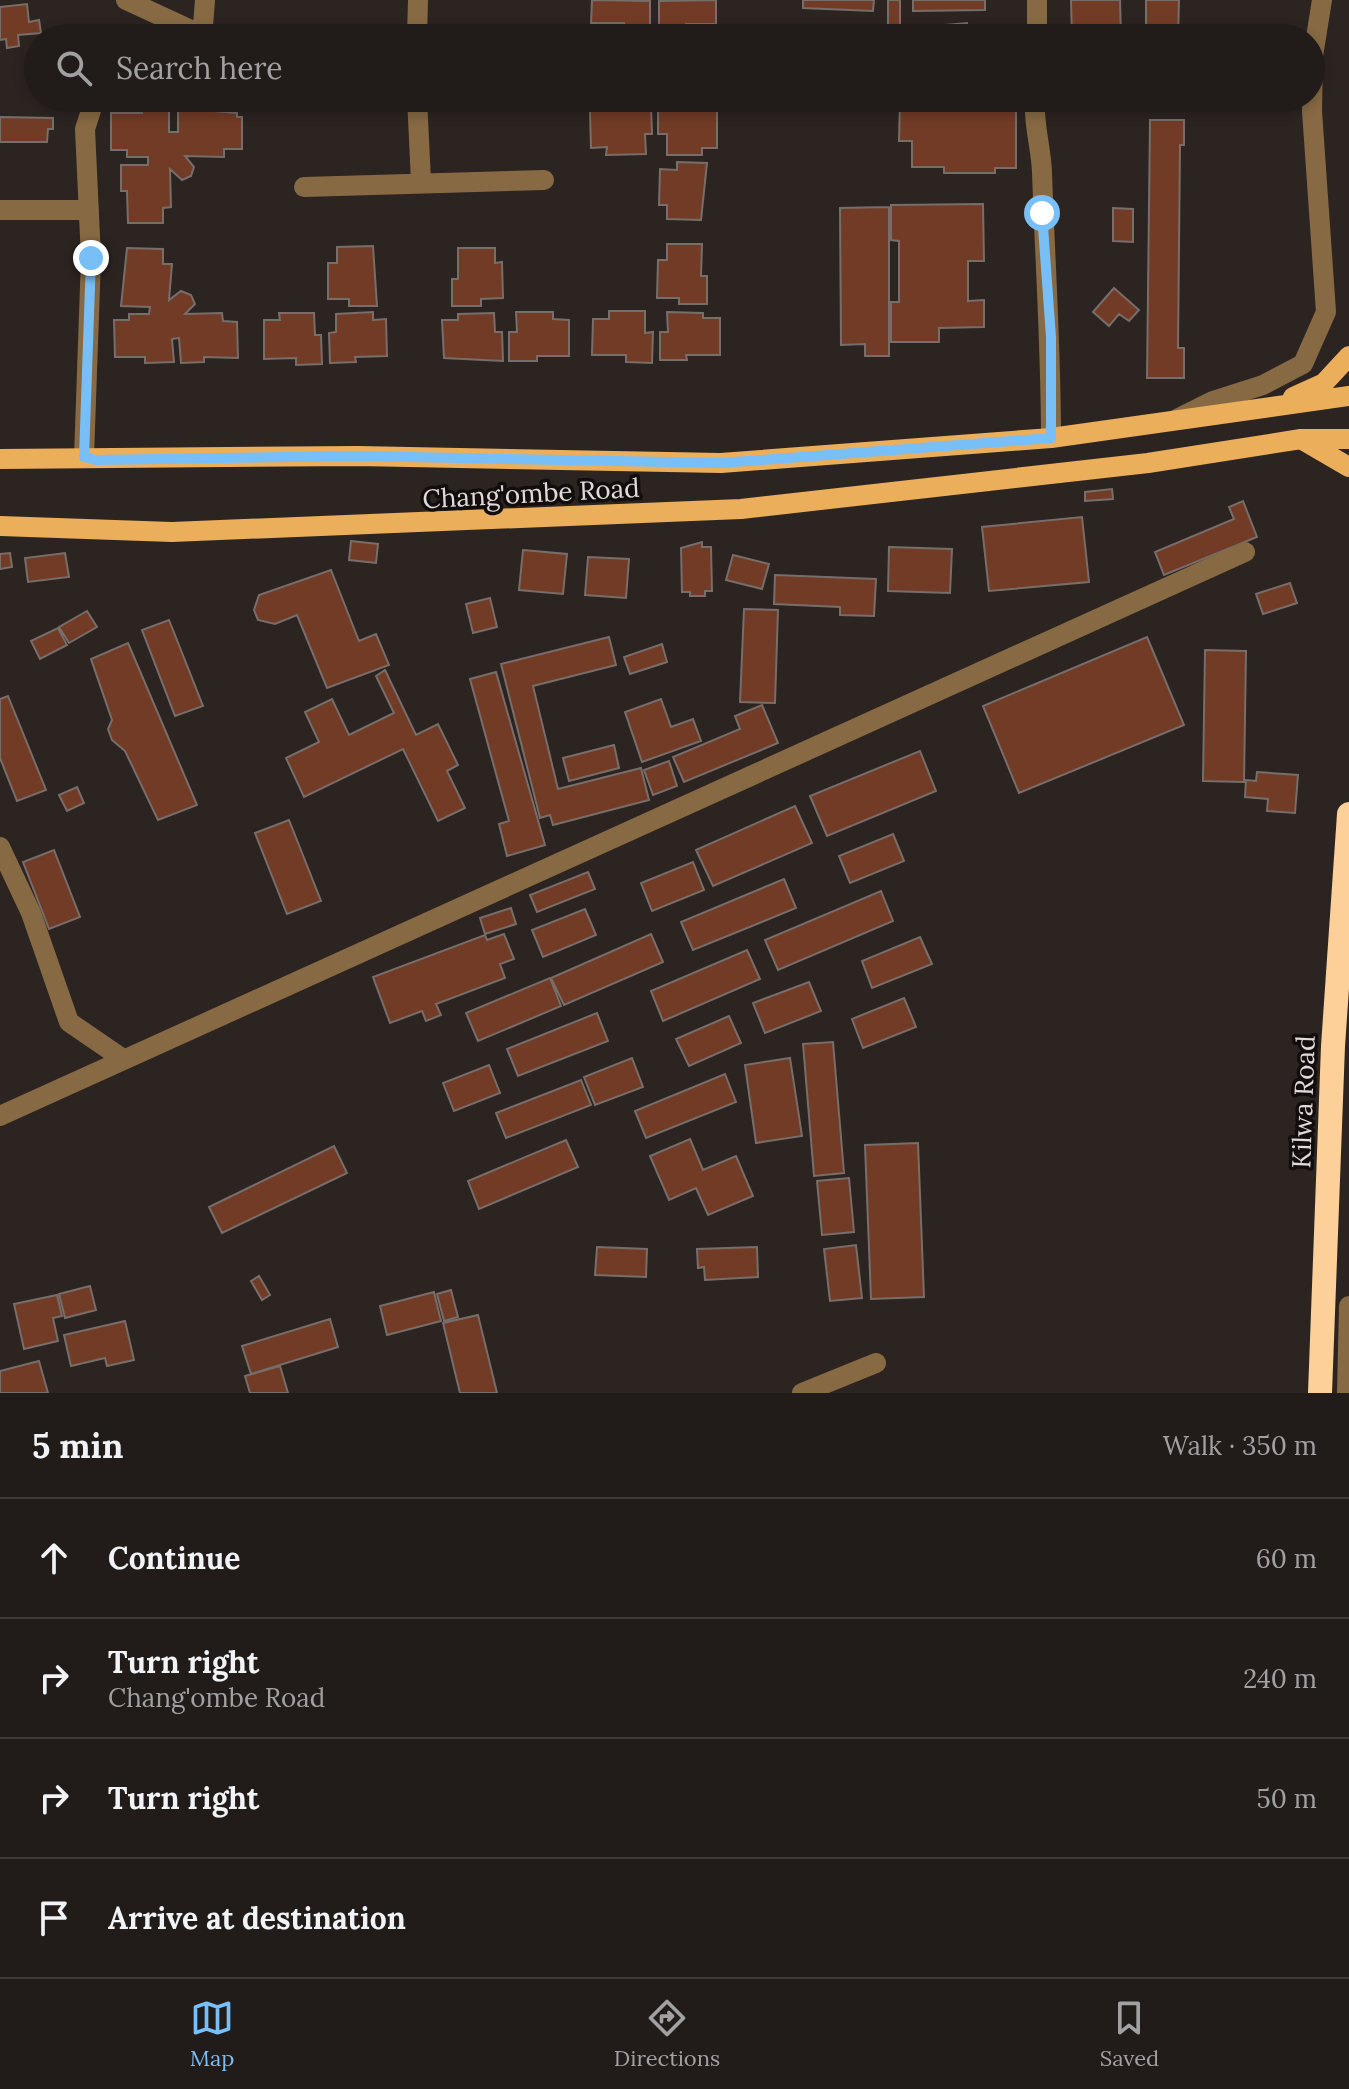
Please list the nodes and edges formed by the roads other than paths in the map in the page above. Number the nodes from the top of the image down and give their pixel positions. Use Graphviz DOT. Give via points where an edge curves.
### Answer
graph roads {
  1 [pos="126,0"];
  2 [pos="205,0"];
  3 [pos="418,0"];
  4 [pos="1037,0"];
  5 [pos="1322,0"];
  6 [pos="175,24"];
  7 [pos="203,24"];
  8 [pos="417,24"];
  9 [pos="1037,24"];
  10 [pos="1318,24"];
  11 [pos="90,112"];
  12 [pos="418,112"];
  13 [pos="1034,112"];
  14 [pos="1312,112"];
  15 [pos="544,180"];
  16 [pos="421,181"];
  17 [pos="304,187"];
  18 [pos="0,210"];
  19 [pos="89,210"];
  20 [pos="1349,356"];
  21 [pos="1349,396"];
  22 [pos="1275,405"];
  23 [pos="1177,419"];
  24 [pos="1051,438"];
  25 [pos="1301,439"];
  26 [pos="1349,439"];
  27 [pos="84,457"];
  28 [pos="0,459"];
  29 [pos="1349,467"];
  30 [pos="0,526"];
  31 [pos="1245,552"];
  32 [pos="1349,814"];
  33 [pos="0,847"];
  34 [pos="123,1059"];
  35 [pos="0,1116"];
  36 [pos="1349,1306"];
  37 [pos="876,1363"];
  38 [pos="802,1393"];
  39 [pos="1320,1393"];
  40 [pos="1347,1393"];
  1 -- 6 [label="street"];
  2 -- 7 [label="street"];
  3 -- 8 [label="street"];
  4 -- 9 [label="street"];
  5 -- 10 [label="street"];
  11 -- 19 [label="street" via="85,129"];
  12 -- 16 [label="street"];
  13 -- 24 [label="street" via="1042,168 1051,337"];
  14 -- 23 [label="street" via="1326,312 1303,364"];
  15 -- 16 [label="street"];
  16 -- 17 [label="street"];
  18 -- 19 [label="street"];
  19 -- 27 [label="street"];
  20 -- 22 [label="main road, Chang'ombe Road" via="1324,383"];
  21 -- 22 [label="main road, Chang'ombe Road"];
  22 -- 23 [label="main road, Chang'ombe Road"];
  23 -- 24 [label="main road, Chang'ombe Road"];
  24 -- 27 [label="main road, Chang'ombe Road" via="721,463"];
  25 -- 26 [label="main road, Chang'ombe Road"];
  25 -- 29 [label="main road"];
  25 -- 30 [label="main road, Chang'ombe Road" via="1148,463 741,509 172,532"];
  27 -- 28 [label="main road, Chang'ombe Road"];
  31 -- 34 [label="street"];
  32 -- 39 [label="highway, Kilwa Road" via="1333,1046"];
  33 -- 34 [label="street" via="31,913 69,1022"];
  34 -- 35 [label="street"];
  36 -- 40 [label="street"];
  37 -- 38 [label="street"];
}
